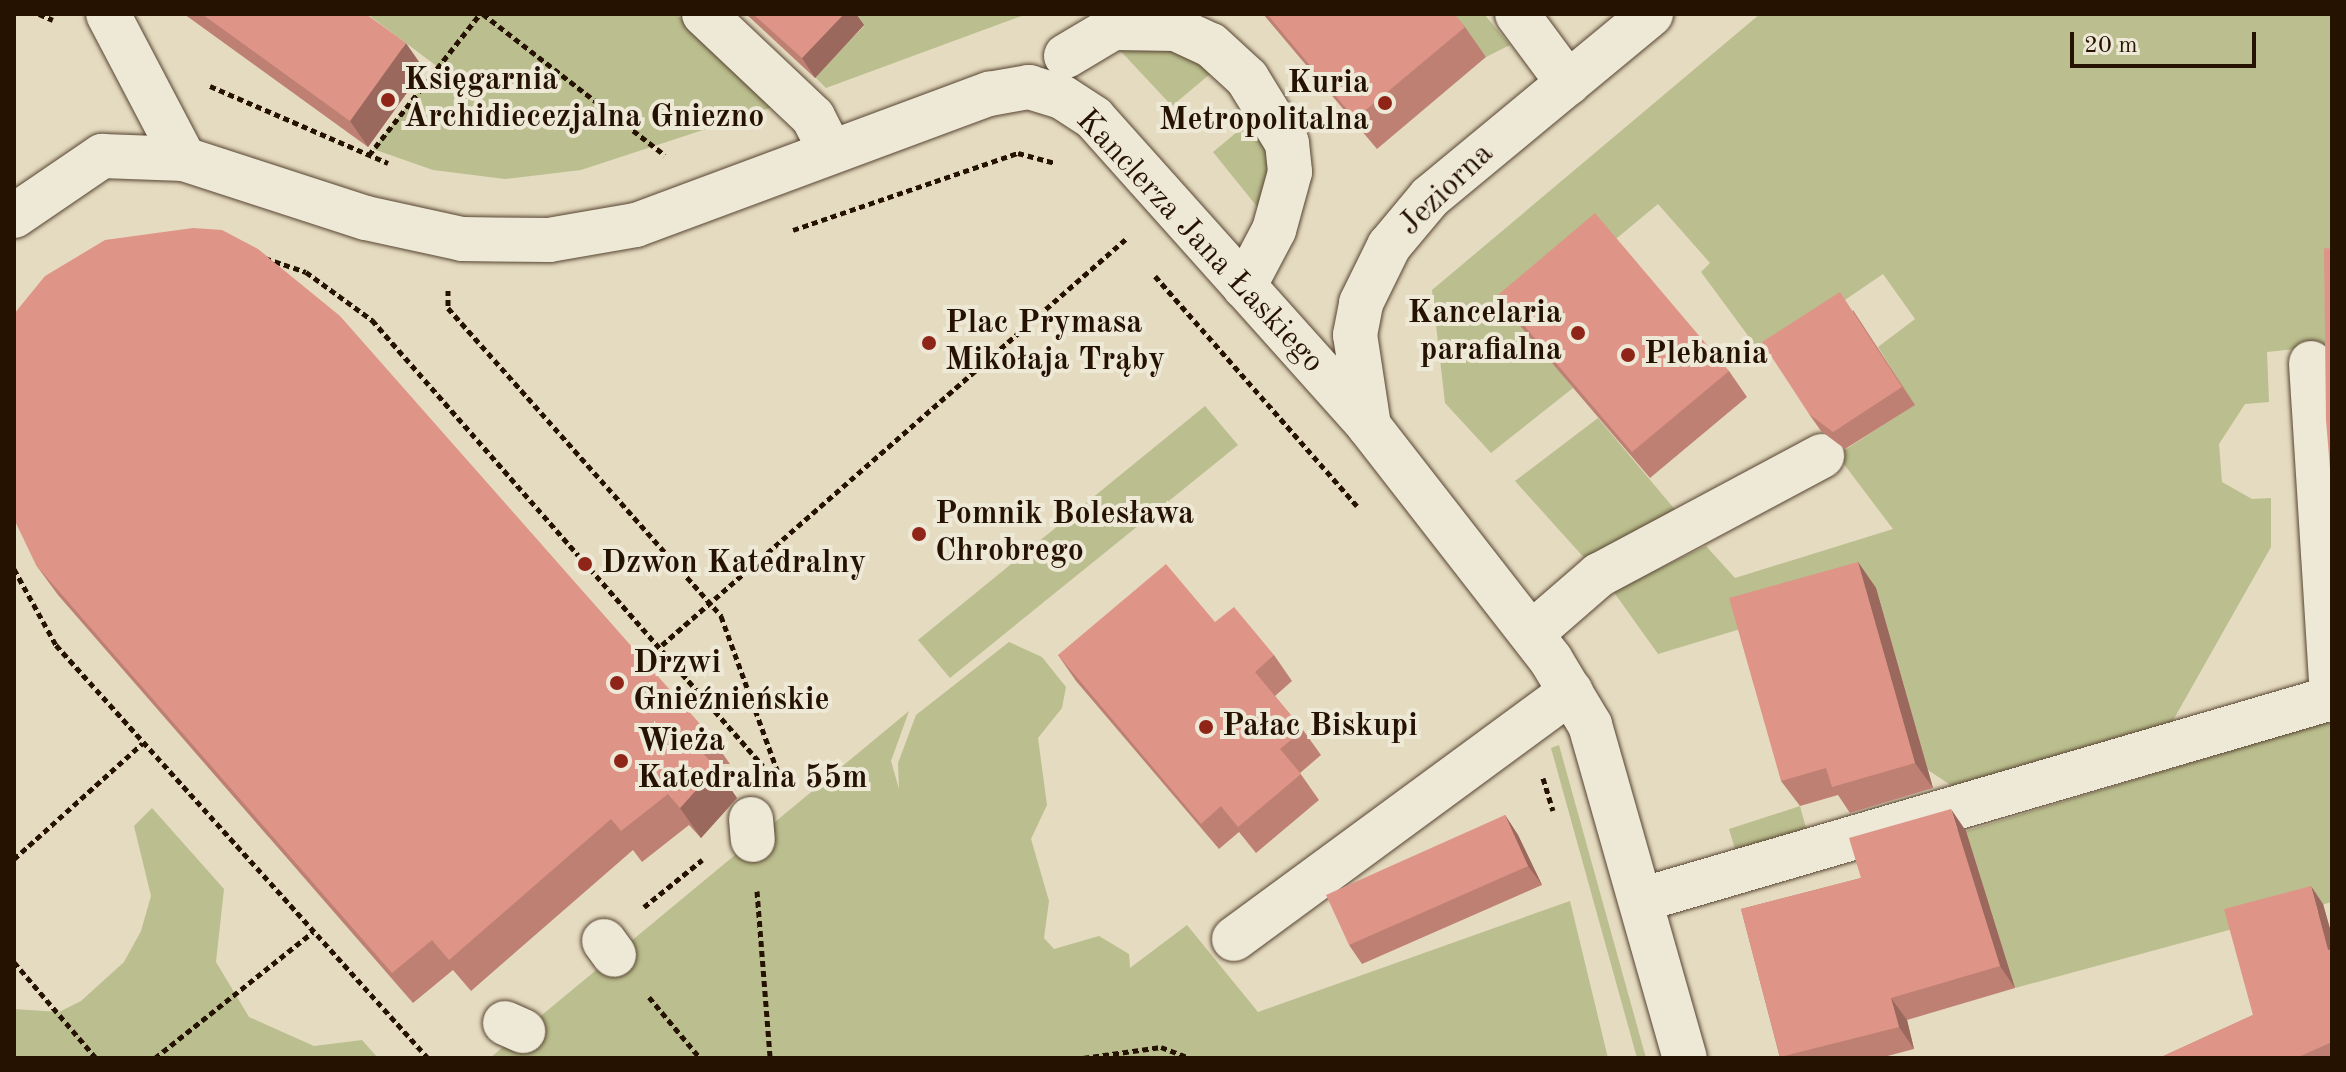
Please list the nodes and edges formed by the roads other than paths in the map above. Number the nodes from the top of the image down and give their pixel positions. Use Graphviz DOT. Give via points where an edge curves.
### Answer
graph roads {
  1 [pos="108,14"];
  2 [pos="704,14"];
  3 [pos="1517,14"];
  4 [pos="1651,14"];
  5 [pos="1066,55"];
  6 [pos="1568,83"];
  7 [pos="831,152"];
  8 [pos="184,159"];
  9 [pos="14,216"];
  10 [pos="1244,287"];
  11 [pos="2311,363"];
  12 [pos="1369,426"];
  13 [pos="1822,456"];
  14 [pos="1532,633"];
  15 [pos="1571,691"];
  16 [pos="2332,697"];
  17 [pos="1644,899"];
  18 [pos="1234,939"];
  19 [pos="1685,1058"];
  1 -- 8 [label="street"];
  2 -- 7 [label="street" via="813,117"];
  3 -- 6 [label="street"];
  4 -- 6 [label="street, Jeziorna"];
  5 -- 7 [label="street, Kanclerza Jana Łaskiego" via="1029,87 989,94"];
  5 -- 10 [label="street, Kanclerza Jana Łaskiego" via="1094,118"];
  5 -- 10 [label="street" via="1113,28 1176,29 1211,45 1247,78 1287,143 1290,172 1274,230"];
  6 -- 12 [label="street, Jeziorna" via="1430,197 1389,246 1361,303 1355,335"];
  7 -- 8 [label="street, Kanclerza Jana Łaskiego" via="636,225 549,240 462,239 366,218"];
  8 -- 9 [label="street, Kanclerza Jana Łaskiego" via="102,156"];
  10 -- 12 [label="street, Kanclerza Jana Łaskiego"];
  11 -- 16 [label="street"];
  12 -- 14 [label="street, Kanclerza Jana Łaskiego"];
  13 -- 14 [label="street" via="1599,575"];
  14 -- 15 [label="street, Kanclerza Jana Łaskiego"];
  15 -- 17 [label="street, Kanclerza Jana Łaskiego" via="1590,725"];
  15 -- 18 [label="street"];
  16 -- 17 [label="street"];
  17 -- 19 [label="street, Kanclerza Jana Łaskiego"];
}
